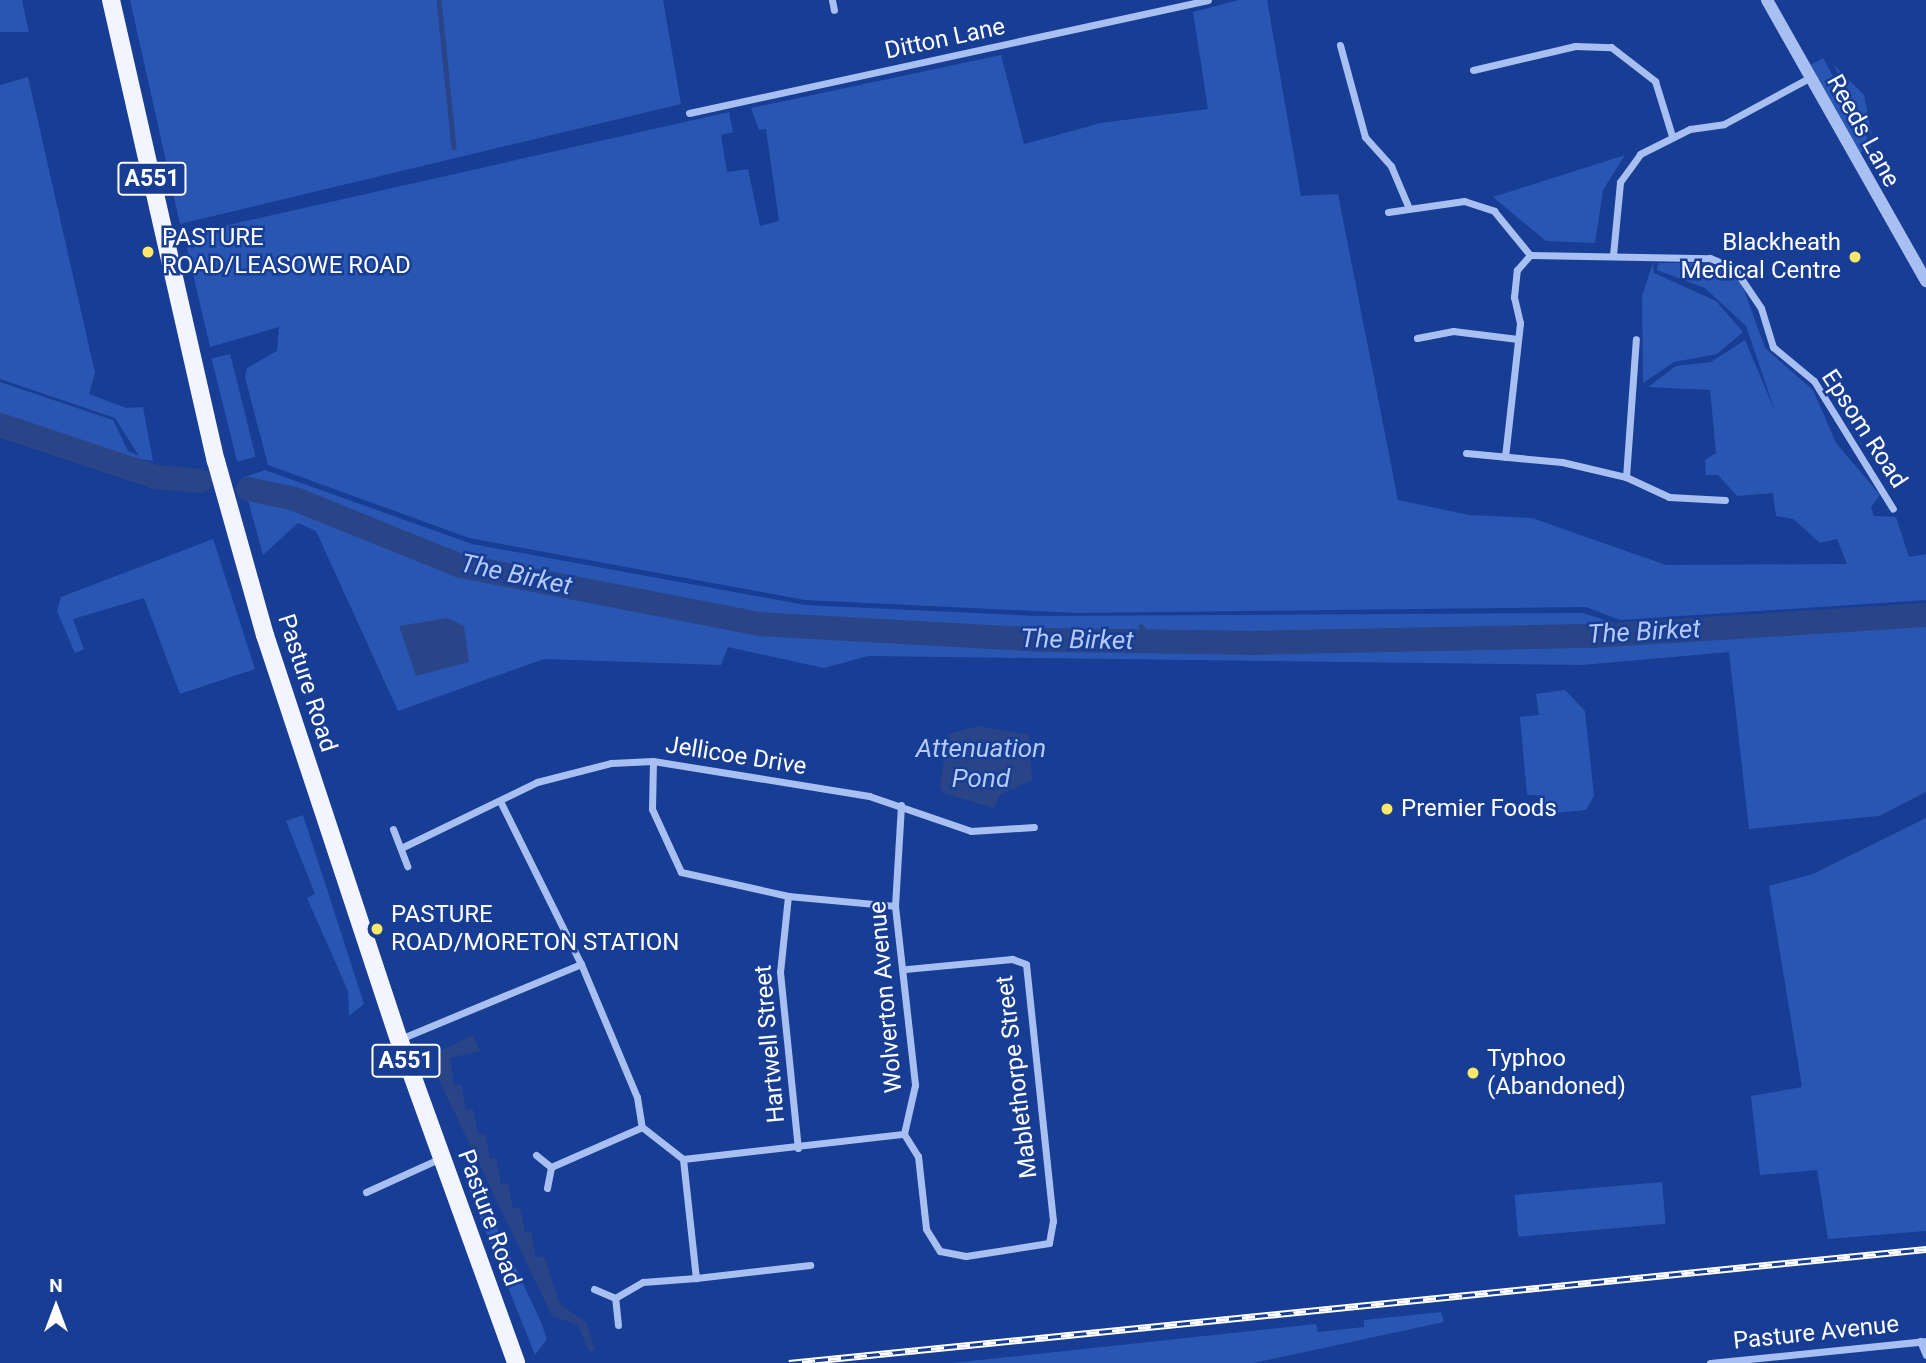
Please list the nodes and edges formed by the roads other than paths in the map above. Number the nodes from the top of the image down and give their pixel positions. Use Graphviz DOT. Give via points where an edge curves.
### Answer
graph roads {
  1 [pos="111,0"];
  2 [pos="832,0"];
  3 [pos="1208,0"];
  4 [pos="1767,0"];
  5 [pos="834,10"];
  6 [pos="1340,45"];
  7 [pos="1473,70"];
  8 [pos="1809,78"];
  9 [pos="689,113"];
  10 [pos="1672,136"];
  11 [pos="1408,206"];
  12 [pos="1388,212"];
  13 [pos="1530,255"];
  14 [pos="1613,255"];
  15 [pos="1926,281"];
  16 [pos="1417,338"];
  17 [pos="1518,339"];
  18 [pos="1636,339"];
  19 [pos="1466,453"];
  20 [pos="1505,457"];
  21 [pos="1626,477"];
  22 [pos="1725,500"];
  23 [pos="1893,509"];
  24 [pos="653,761"];
  25 [pos="500,801"];
  26 [pos="901,805"];
  27 [pos="1034,827"];
  28 [pos="393,829"];
  29 [pos="401,848"];
  30 [pos="407,866"];
  31 [pos="788,895"];
  32 [pos="895,906"];
  33 [pos="581,964"];
  34 [pos="907,969"];
  35 [pos="399,1040"];
  36 [pos="642,1127"];
  37 [pos="904,1134"];
  38 [pos="799,1148"];
  39 [pos="536,1154"];
  40 [pos="441,1158"];
  41 [pos="683,1159"];
  42 [pos="551,1167"];
  43 [pos="547,1188"];
  44 [pos="366,1192"];
  45 [pos="810,1265"];
  46 [pos="696,1278"];
  47 [pos="594,1290"];
  48 [pos="615,1298"];
  49 [pos="618,1325"];
  50 [pos="1923,1341"];
  51 [pos="1926,1354"];
  52 [pos="514,1358"];
  53 [pos="1724,1362"];
  54 [pos="1710,1363"];
  1 -- 35 [label="main road, Pasture Road / A551" via="232,523"];
  2 -- 5 [label="street"];
  3 -- 9 [label="street, Ditton Lane"];
  4 -- 8 [label="street, Reeds Lane"];
  6 -- 11 [label="street" via="1365,137 1391,166"];
  7 -- 10 [label="street" via="1575,46 1611,47 1634,59 1655,81"];
  8 -- 10 [label="street" via="1724,124"];
  8 -- 15 [label="street, Reeds Lane"];
  10 -- 14 [label="street" via="1640,154 1620,182"];
  11 -- 12 [label="street"];
  11 -- 13 [label="street" via="1464,201 1494,211"];
  13 -- 14 [label="street, Epsom Road"];
  13 -- 17 [label="street" via="1517,270"];
  14 -- 23 [label="street, Epsom Road" via="1710,258 1734,268 1761,308 1773,347 1814,382"];
  16 -- 17 [label="street" via="1452,331"];
  17 -- 20 [label="street"];
  18 -- 21 [label="street"];
  19 -- 20 [label="street"];
  20 -- 21 [label="street"];
  21 -- 22 [label="street" via="1668,497"];
  24 -- 25 [label="street, Jellicoe Drive" via="575,770"];
  24 -- 26 [label="street, Jellicoe Drive" via="690,763"];
  24 -- 31 [label="street" via="652,809 681,872"];
  25 -- 29 [label="street, Jellicoe Drive"];
  25 -- 33 [label="street"];
  26 -- 27 [label="street, Jellicoe Drive" via="971,831"];
  26 -- 32 [label="street, Wolverton Avenue"];
  28 -- 29 [label="street"];
  29 -- 30 [label="street"];
  31 -- 32 [label="street"];
  31 -- 38 [label="street, Hartwell Street" via="780,972"];
  32 -- 34 [label="street, Wolverton Avenue"];
  33 -- 35 [label="street"];
  33 -- 36 [label="street" via="637,1097"];
  34 -- 37 [label="street, Wolverton Avenue" via="915,1108"];
  34 -- 37 [label="street, Mablethorpe Street" via="1012,959 1026,964 1052,1239 1044,1247 966,1256 940,1251 926,1229 918,1156"];
  35 -- 40 [label="main road, Pasture Road / A551"];
  36 -- 41 [label="street"];
  36 -- 42 [label="street"];
  37 -- 38 [label="street"];
  38 -- 41 [label="street"];
  39 -- 42 [label="street"];
  40 -- 44 [label="street"];
  40 -- 52 [label="main road, Pasture Road / A551"];
  41 -- 46 [label="street"];
  42 -- 43 [label="street"];
  45 -- 46 [label="street"];
  46 -- 48 [label="street" via="643,1282"];
  47 -- 48 [label="street"];
  48 -- 49 [label="street"];
  50 -- 51 [label="street"];
  50 -- 53 [label="street, Pasture Avenue"];
  53 -- 54 [label="street, Pasture Avenue"];
}
